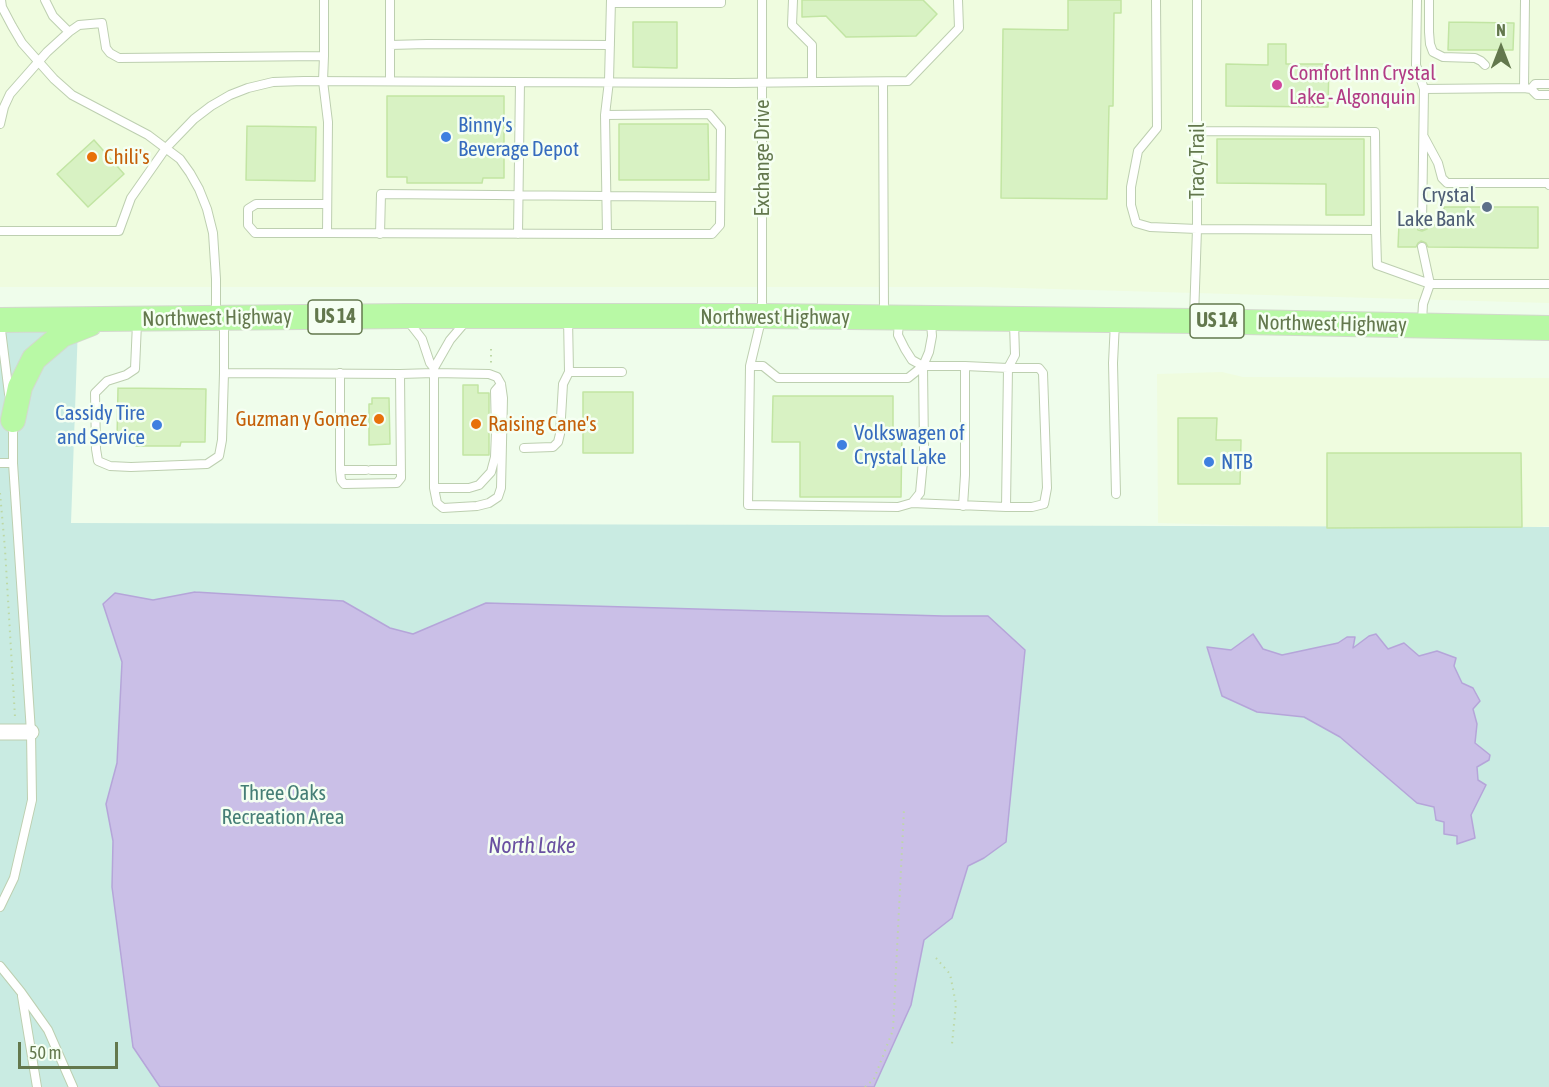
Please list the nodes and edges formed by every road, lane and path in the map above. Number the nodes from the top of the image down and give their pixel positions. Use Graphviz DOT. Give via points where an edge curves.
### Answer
graph roads {
  1 [pos="1,0"];
  2 [pos="45,0"];
  3 [pos="324,0"];
  4 [pos="390,0"];
  5 [pos="721,0"];
  6 [pos="762,0"];
  7 [pos="793,0"];
  8 [pos="958,0"];
  9 [pos="1156,0"];
  10 [pos="1197,0"];
  11 [pos="1417,0"];
  12 [pos="1429,0"];
  13 [pos="1525,0"];
  14 [pos="611,2"];
  15 [pos="69,32"];
  16 [pos="390,45"];
  17 [pos="610,45"];
  18 [pos="324,56"];
  19 [pos="39,62"];
  20 [pos="1485,65"];
  21 [pos="323,81"];
  22 [pos="390,81"];
  23 [pos="609,81"];
  24 [pos="520,82"];
  25 [pos="812,82"];
  26 [pos="883,82"];
  27 [pos="762,83"];
  28 [pos="1549,84"];
  29 [pos="1424,89"];
  30 [pos="1527,89"];
  31 [pos="1549,95"];
  32 [pos="605,115"];
  33 [pos="0,124"];
  34 [pos="1197,131"];
  35 [pos="1423,136"];
  36 [pos="166,148"];
  37 [pos="1549,185"];
  38 [pos="519,195"];
  39 [pos="606,196"];
  40 [pos="720,197"];
  41 [pos="327,204"];
  42 [pos="1422,225"];
  43 [pos="1197,229"];
  44 [pos="1376,230"];
  45 [pos="0,231"];
  46 [pos="327,233"];
  47 [pos="380,234"];
  48 [pos="518,234"];
  49 [pos="607,234"];
  50 [pos="1422,247"];
  51 [pos="1430,284"];
  52 [pos="1549,284"];
  53 [pos="405,316"];
  54 [pos="471,316"];
  55 [pos="568,316"];
  56 [pos="762,316"];
  57 [pos="220,317"];
  58 [pos="137,318"];
  59 [pos="892,318"];
  60 [pos="931,318"];
  61 [pos="103,319"];
  62 [pos="1014,319"];
  63 [pos="1115,320"];
  64 [pos="0,321"];
  65 [pos="1194,321"];
  66 [pos="1422,326"];
  67 [pos="1549,328"];
  68 [pos="490,349"];
  69 [pos="750,366"];
  70 [pos="923,366"];
  71 [pos="965,366"];
  72 [pos="1008,368"];
  73 [pos="434,371"];
  74 [pos="568,372"];
  75 [pos="622,372"];
  76 [pos="224,373"];
  77 [pos="340,373"];
  78 [pos="400,374"];
  79 [pos="489,374"];
  80 [pos="501,384"];
  81 [pos="13,420"];
  82 [pos="524,448"];
  83 [pos="0,463"];
  84 [pos="13,463"];
  85 [pos="340,470"];
  86 [pos="401,470"];
  87 [pos="434,488"];
  88 [pos="0,493"];
  89 [pos="1116,494"];
  90 [pos="912,503"];
  91 [pos="963,506"];
  92 [pos="1006,507"];
  93 [pos="15,732"];
  94 [pos="904,809"];
  95 [pos="0,907"];
  96 [pos="936,957"];
  97 [pos="0,966"];
  98 [pos="21,992"];
  99 [pos="952,1044"];
  100 [pos="37,1087"];
  101 [pos="73,1087"];
  102 [pos="865,1087"];
  1 -- 19 [label="lane" via="22,43"];
  2 -- 15 [label="lane" via="53,16"];
  3 -- 18 [label="lane"];
  4 -- 16 [label="lane"];
  5 -- 14 [label="lane"];
  6 -- 27 [label="lane, Exchange Drive"];
  7 -- 25 [label="lane" via="792,25 812,45"];
  8 -- 26 [label="lane" via="958,28 908,81"];
  9 -- 43 [label="lane" via="1157,128 1138,151 1131,205 1136,223"];
  10 -- 34 [label="lane, Tracy Trail"];
  11 -- 29 [label="lane" via="1416,65"];
  12 -- 20 [label="lane" via="1433,52 1443,57 1475,58"];
  13 -- 30 [label="lane"];
  14 -- 17 [label="lane"];
  15 -- 18 [label="lane" via="79,25 102,23 106,48 119,58"];
  15 -- 19 [label="lane"];
  16 -- 17 [label="lane"];
  16 -- 22 [label="lane"];
  17 -- 23 [label="lane"];
  18 -- 21 [label="lane"];
  19 -- 33 [label="lane" via="10,94"];
  19 -- 36 [label="lane" via="72,95"];
  21 -- 22 [label="lane"];
  21 -- 36 [label="lane" via="273,82 230,95 194,119"];
  21 -- 41 [label="lane" via="328,122"];
  22 -- 24 [label="lane"];
  23 -- 24 [label="lane"];
  23 -- 27 [label="lane"];
  23 -- 32 [label="lane"];
  24 -- 38 [label="lane"];
  25 -- 26 [label="lane"];
  25 -- 27 [label="lane"];
  26 -- 59 [label="lane"];
  27 -- 56 [label="lane, Exchange Drive"];
  28 -- 30 [label="lane" via="1535,84"];
  29 -- 30 [label="lane"];
  29 -- 35 [label="lane"];
  30 -- 31 [label="lane" via="1537,95"];
  32 -- 39 [label="lane"];
  32 -- 40 [label="lane" via="710,114 721,128"];
  34 -- 43 [label="lane, Tracy Trail"];
  34 -- 44 [label="lane" via="1375,132"];
  35 -- 37 [label="lane" via="1447,183"];
  35 -- 42 [label="lane"];
  36 -- 45 [label="lane" via="131,198 119,231"];
  36 -- 57 [label="lane" via="190,173 207,208"];
  38 -- 39 [label="lane"];
  38 -- 47 [label="lane" via="381,194"];
  38 -- 48 [label="lane"];
  39 -- 40 [label="lane"];
  39 -- 49 [label="lane"];
  40 -- 49 [label="lane" via="720,225 712,234"];
  41 -- 46 [label="lane"];
  41 -- 46 [label="lane" via="256,204 248,209 248,225 255,233"];
  43 -- 44 [label="lane"];
  43 -- 65 [label="lane, Tracy Trail"];
  44 -- 51 [label="lane" via="1377,266"];
  46 -- 47 [label="lane"];
  47 -- 48 [label="lane"];
  48 -- 49 [label="lane"];
  50 -- 51 [label="lane"];
  51 -- 52 [label="lane"];
  51 -- 66 [label="lane" via="1423,304"];
  53 -- 54 [label="main road, Northwest Highway / US 14"];
  53 -- 57 [label="main road, Northwest Highway / US 14"];
  53 -- 73 [label="lane" via="422,339"];
  54 -- 55 [label="main road, Northwest Highway / US 14"];
  54 -- 73 [label="lane" via="450,340"];
  55 -- 56 [label="main road, Northwest Highway / US 14"];
  55 -- 74 [label="lane"];
  56 -- 59 [label="main road, Northwest Highway / US 14"];
  56 -- 69 [label="lane, Exchange Drive"];
  57 -- 58 [label="main road, Northwest Highway / US 14"];
  57 -- 76 [label="lane"];
  58 -- 61 [label="main road, Northwest Highway / US 14"];
  58 -- 76 [label="lane" via="135,369 106,381 95,393 98,461 131,467 207,464 219,456"];
  59 -- 60 [label="main road, Northwest Highway / US 14"];
  59 -- 70 [label="lane" via="912,360"];
  60 -- 62 [label="main road, Northwest Highway / US 14"];
  60 -- 70 [label="lane" via="932,336"];
  61 -- 64 [label="main road, Northwest Highway / US 14"];
  61 -- 81 [label="main road" via="62,335 33,359 20,387"];
  62 -- 63 [label="main road, Northwest Highway / US 14"];
  62 -- 72 [label="lane" via="1015,355"];
  63 -- 65 [label="main road, Northwest Highway / US 14"];
  63 -- 89 [label="lane"];
  64 -- 81 [label="lane"];
  65 -- 66 [label="main road, Northwest Highway / US 14"];
  66 -- 67 [label="main road, Northwest Highway / US 14"];
  68 -- 79 [label="path"];
  69 -- 70 [label="lane" via="763,366 778,378 908,378"];
  69 -- 90 [label="lane, Exchange Drive" via="748,505 898,507"];
  70 -- 71 [label="lane"];
  70 -- 90 [label="lane" via="924,450 920,493"];
  71 -- 72 [label="lane"];
  71 -- 91 [label="lane"];
  72 -- 92 [label="lane"];
  72 -- 92 [label="lane" via="1039,368 1043,373 1047,488 1044,504"];
  73 -- 78 [label="lane"];
  73 -- 79 [label="lane"];
  73 -- 87 [label="lane"];
  74 -- 75 [label="lane"];
  74 -- 82 [label="lane" via="563,384 558,442 553,447"];
  76 -- 77 [label="lane"];
  77 -- 78 [label="lane"];
  77 -- 85 [label="lane"];
  78 -- 86 [label="lane"];
  79 -- 80 [label="lane"];
  80 -- 87 [label="lane" via="495,391 495,457 491,472 479,485 469,488"];
  80 -- 87 [label="lane" via="503,464 498,497 477,506 443,508 437,503"];
  81 -- 84 [label="lane"];
  83 -- 84 [label="lane"];
  84 -- 93 [label="lane"];
  85 -- 86 [label="lane"];
  85 -- 86 [label="lane" via="344,484 397,483"];
  88 -- 93 [label="path"];
  90 -- 91 [label="lane"];
  91 -- 92 [label="lane"];
  93 -- 95 [label="lane" via="32,800 14,878"];
  94 -- 102 [label="path" via="893,1030 874,1079"];
  96 -- 99 [label="path" via="950,974 956,1004"];
  97 -- 98 [label="lane"];
  98 -- 100 [label="lane"];
  98 -- 101 [label="lane" via="48,1030"];
}
